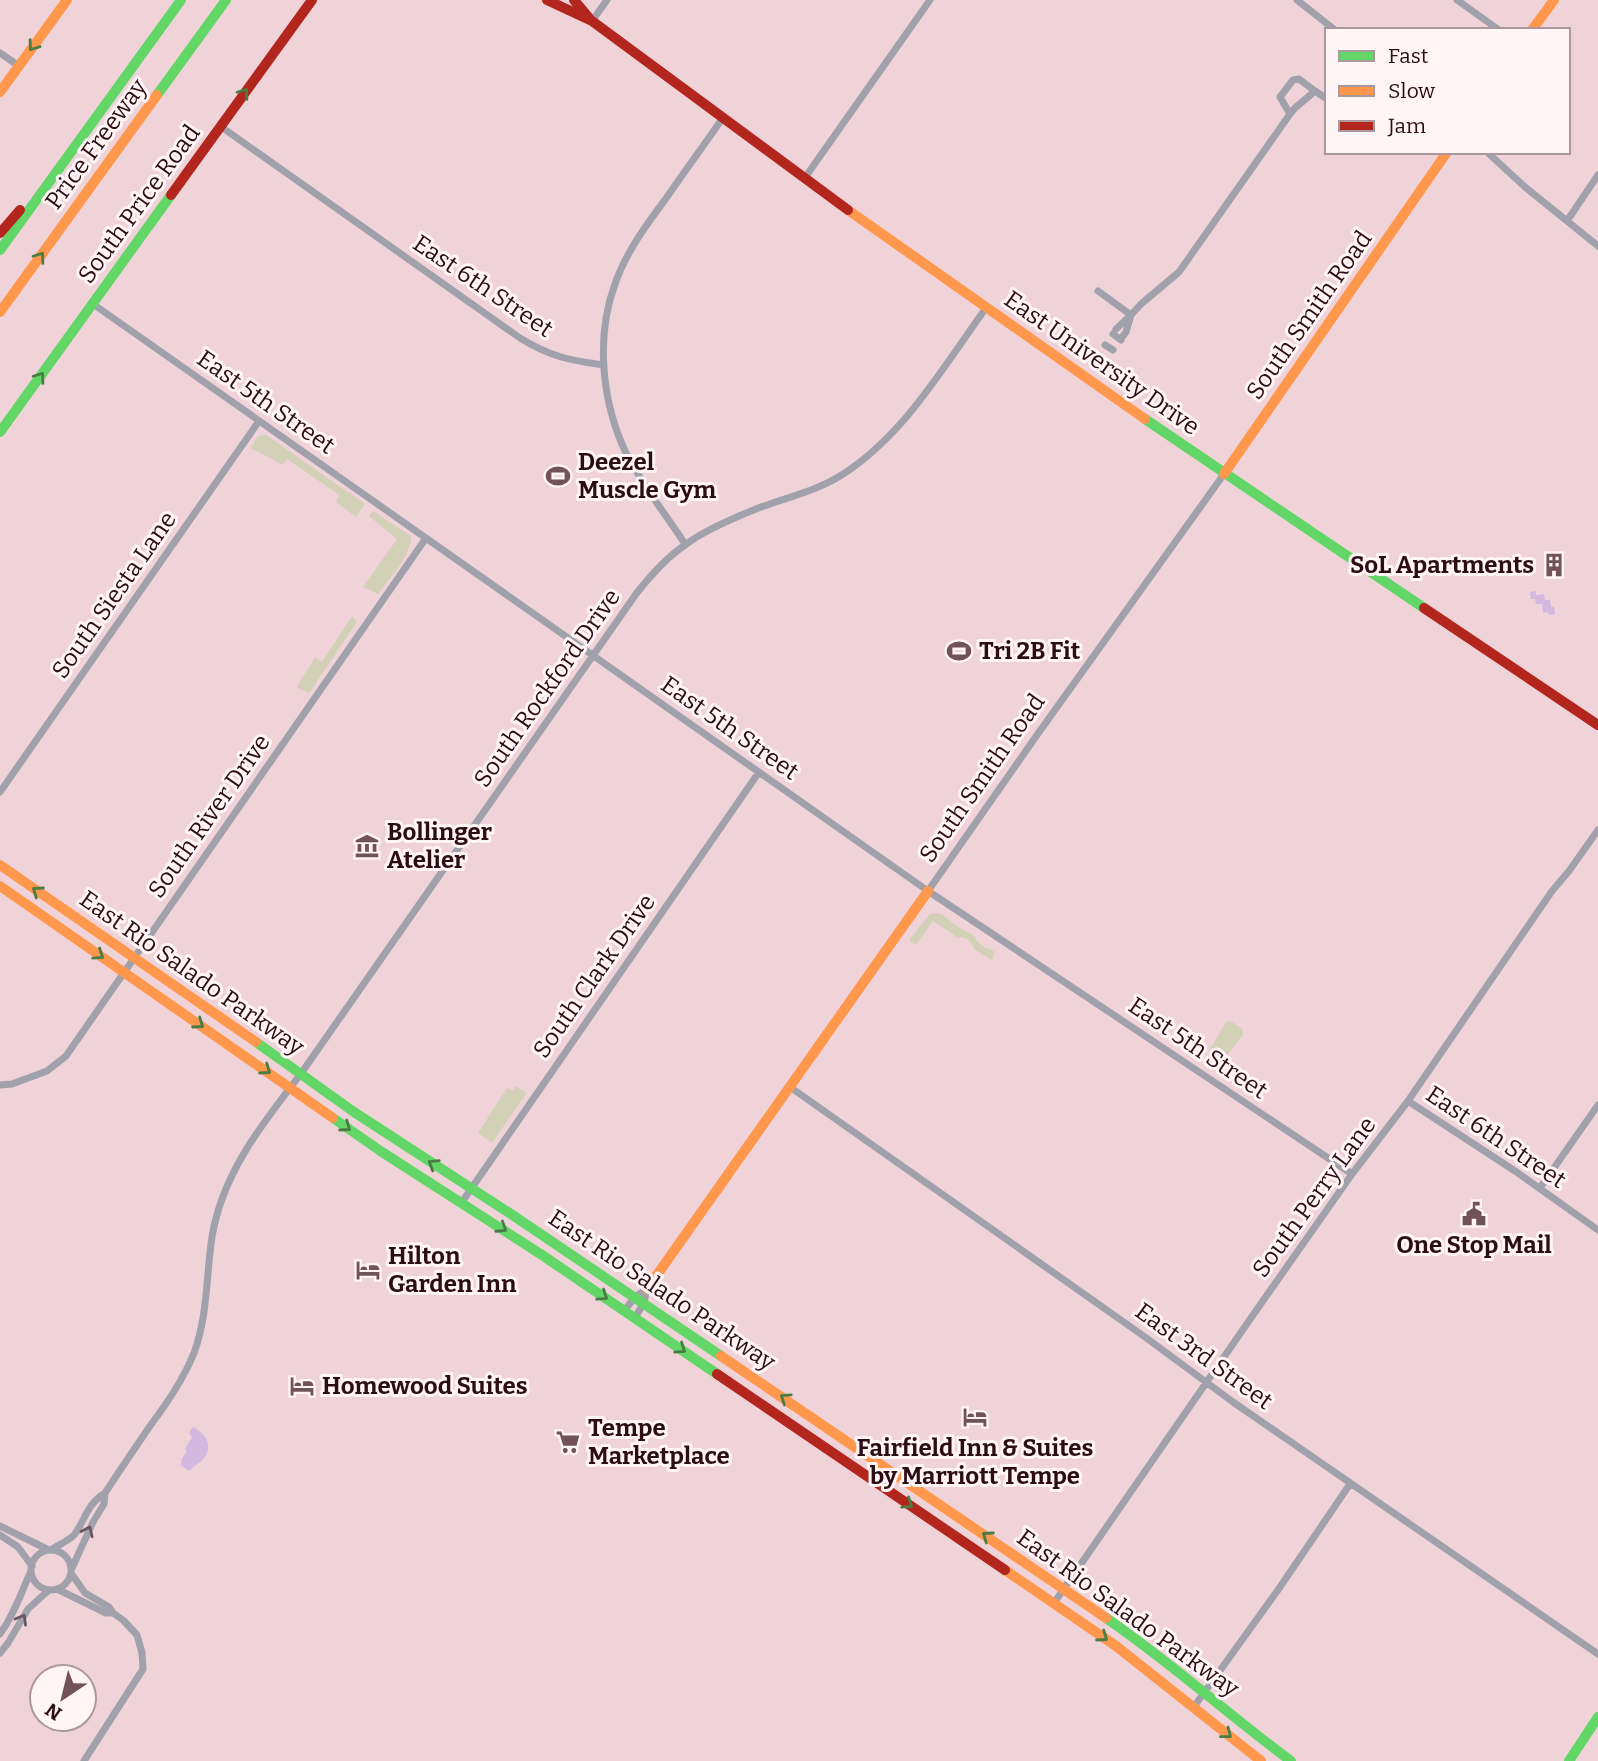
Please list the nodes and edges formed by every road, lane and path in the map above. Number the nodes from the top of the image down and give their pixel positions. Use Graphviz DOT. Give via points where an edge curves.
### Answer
graph roads {
  1 [pos="67,0"];
  2 [pos="181,0"];
  3 [pos="226,0"];
  4 [pos="312,0"];
  5 [pos="547,0"];
  6 [pos="574,0"];
  7 [pos="607,0"];
  8 [pos="930,0"];
  9 [pos="1297,0"];
  10 [pos="1457,0"];
  11 [pos="1555,0"];
  12 [pos="592,21"];
  13 [pos="1332,28"];
  14 [pos="1496,28"];
  15 [pos="1534,28"];
  16 [pos="0,53"];
  17 [pos="19,66"];
  18 [pos="1315,91"];
  19 [pos="0,92"];
  20 [pos="1325,98"];
  21 [pos="1290,114"];
  22 [pos="722,120"];
  23 [pos="220,126"];
  24 [pos="1446,154"];
  25 [pos="1489,154"];
  26 [pos="69,155"];
  27 [pos="1598,175"];
  28 [pos="804,179"];
  29 [pos="1567,221"];
  30 [pos="0,233"];
  31 [pos="1598,246"];
  32 [pos="0,250"];
  33 [pos="1098,291"];
  34 [pos="93,304"];
  35 [pos="986,307"];
  36 [pos="0,312"];
  37 [pos="1131,315"];
  38 [pos="1105,345"];
  39 [pos="1113,350"];
  40 [pos="603,365"];
  41 [pos="259,421"];
  42 [pos="0,432"];
  43 [pos="1224,474"];
  44 [pos="426,538"];
  45 [pos="685,544"];
  46 [pos="593,655"];
  47 [pos="1598,725"];
  48 [pos="759,772"];
  49 [pos="0,792"];
  50 [pos="1598,830"];
  51 [pos="0,865"];
  52 [pos="0,886"];
  53 [pos="928,891"];
  54 [pos="133,958"];
  55 [pos="124,971"];
  56 [pos="300,1075"];
  57 [pos="0,1085"];
  58 [pos="290,1087"];
  59 [pos="790,1087"];
  60 [pos="1408,1101"];
  61 [pos="1598,1105"];
  62 [pos="1352,1174"];
  63 [pos="471,1187"];
  64 [pos="1540,1188"];
  65 [pos="462,1202"];
  66 [pos="1598,1230"];
  67 [pos="647,1289"];
  68 [pos="639,1300"];
  69 [pos="624,1311"];
  70 [pos="635,1318"];
  71 [pos="1206,1382"];
  72 [pos="1350,1484"];
  73 [pos="105,1493"];
  74 [pos="0,1526"];
  75 [pos="0,1535"];
  76 [pos="50,1550"];
  77 [pos="31,1568"];
  78 [pos="71,1572"];
  79 [pos="53,1589"];
  80 [pos="1063,1589"];
  81 [pos="1054,1603"];
  82 [pos="113,1613"];
  83 [pos="0,1634"];
  84 [pos="0,1653"];
  85 [pos="1598,1654"];
  86 [pos="1203,1691"];
  87 [pos="1193,1707"];
  88 [pos="1598,1717"];
  89 [pos="84,1761"];
  90 [pos="1261,1761"];
  91 [pos="1291,1761"];
  92 [pos="1569,1761"];
  1 -- 17 [label="main road, one-way"];
  2 -- 26 [label="main road, Price Freeway"];
  36 -- 3 [label="main road, Price Freeway, one-way"];
  23 -- 4 [label="main road, South Price Road, one-way"];
  5 -- 12 [label="main road, East University Drive"];
  6 -- 12 [label="main road, East University Drive"];
  7 -- 12 [label="street"];
  8 -- 28 [label="street"];
  9 -- 13 [label="street"];
  10 -- 14 [label="street"];
  11 -- 15 [label="main road"];
  12 -- 22 [label="main road, East University Drive"];
  16 -- 17 [label="street"];
  17 -- 19 [label="main road"];
  18 -- 20 [label="street"];
  18 -- 21 [label="street"];
  18 -- 21 [label="street" via="1299,79 1293,80 1280,97"];
  21 -- 37 [label="street" via="1179,272"];
  22 -- 28 [label="main road, East University Drive"];
  22 -- 40 [label="street" via="624,262 607,317"];
  23 -- 34 [label="main road, South Price Road"];
  23 -- 40 [label="street, East 6th Street" via="520,338 555,356"];
  24 -- 43 [label="main road, South Smith Road"];
  25 -- 29 [label="street"];
  26 -- 30 [label="main road"];
  26 -- 32 [label="main road, Price Freeway"];
  27 -- 29 [label="street"];
  28 -- 35 [label="main road, East University Drive"];
  29 -- 31 [label="street"];
  33 -- 37 [label="street"];
  34 -- 41 [label="street, East 5th Street"];
  42 -- 34 [label="main road, South Price Road, one-way"];
  35 -- 43 [label="main road, East University Drive"];
  35 -- 45 [label="street, South Rockford Drive" via="918,402 866,458 838,477"];
  37 -- 37 [label="street" via="1126,332 1122,338 1114,332"];
  38 -- 39 [label="street"];
  40 -- 45 [label="street" via="613,421 627,456"];
  41 -- 44 [label="street, East 5th Street"];
  41 -- 49 [label="street, South Siesta Lane"];
  43 -- 47 [label="main road, East University Drive"];
  43 -- 53 [label="street, South Smith Road"];
  44 -- 46 [label="street, East 5th Street"];
  44 -- 54 [label="street, South River Drive"];
  45 -- 46 [label="street, South Rockford Drive" via="646,582"];
  46 -- 48 [label="street, East 5th Street"];
  46 -- 56 [label="street, South Rockford Drive"];
  48 -- 53 [label="street, East 5th Street"];
  48 -- 63 [label="street, South Clark Drive"];
  50 -- 60 [label="street, South Perry Lane"];
  54 -- 51 [label="main road, East Rio Salado Parkway, one-way"];
  52 -- 55 [label="main road, East Rio Salado Parkway, one-way"];
  53 -- 59 [label="main road, South Smith Road"];
  53 -- 62 [label="street, East 5th Street"];
  54 -- 55 [label="street, South River Drive"];
  54 -- 56 [label="main road, East Rio Salado Parkway"];
  55 -- 57 [label="street, South River Drive" via="66,1056 47,1071"];
  55 -- 58 [label="main road, East Rio Salado Parkway, one-way"];
  56 -- 58 [label="street, South Rockford Drive"];
  63 -- 56 [label="main road, East Rio Salado Parkway, one-way"];
  58 -- 65 [label="main road, East Rio Salado Parkway, one-way"];
  58 -- 73 [label="street, South Rockford Drive" via="236,1165 222,1196 212,1236 204,1315 186,1371"];
  59 -- 67 [label="main road, South Smith Road"];
  59 -- 71 [label="street, East 3rd Street"];
  60 -- 62 [label="street, South Perry Lane"];
  60 -- 64 [label="street, East 6th Street"];
  61 -- 64 [label="street"];
  62 -- 71 [label="street, South Perry Lane"];
  63 -- 65 [label="street, South Clark Drive"];
  63 -- 68 [label="main road, East Rio Salado Parkway"];
  64 -- 66 [label="street, East 6th Street"];
  65 -- 69 [label="main road, East Rio Salado Parkway, one-way"];
  67 -- 68 [label="street, South Smith Road"];
  68 -- 69 [label="street, South Smith Road"];
  68 -- 70 [label="street, South Smith Road"];
  80 -- 68 [label="main road, East Rio Salado Parkway, one-way"];
  69 -- 70 [label="main road, East Rio Salado Parkway"];
  70 -- 81 [label="main road, East Rio Salado Parkway, one-way"];
  71 -- 72 [label="street, East 3rd Street"];
  71 -- 80 [label="street, South Perry Lane"];
  72 -- 85 [label="street, East 3rd Street"];
  72 -- 86 [label="street"];
  73 -- 76 [label="street, South Rockford Drive" via="96,1498 74,1535"];
  78 -- 73 [label="street, South Rockford Drive, one-way"];
  74 -- 76 [label="street"];
  75 -- 77 [label="street" via="18,1547"];
  76 -- 77 [label="street" via="36,1556"];
  76 -- 78 [label="street" via="64,1555"];
  77 -- 79 [label="street" via="37,1584"];
  77 -- 83 [label="street"];
  78 -- 79 [label="street" via="66,1583"];
  78 -- 82 [label="street" via="85,1592"];
  79 -- 82 [label="street"];
  84 -- 79 [label="street, one-way" via="28,1609"];
  80 -- 81 [label="street, South Perry Lane"];
  80 -- 86 [label="main road, East Rio Salado Parkway"];
  81 -- 87 [label="main road, East Rio Salado Parkway, one-way"];
  82 -- 89 [label="street" via="137,1635 143,1669"];
  86 -- 87 [label="street"];
  86 -- 91 [label="main road, East Rio Salado Parkway"];
  87 -- 90 [label="main road, East Rio Salado Parkway, one-way"];
  88 -- 92 [label="main road"];
}
